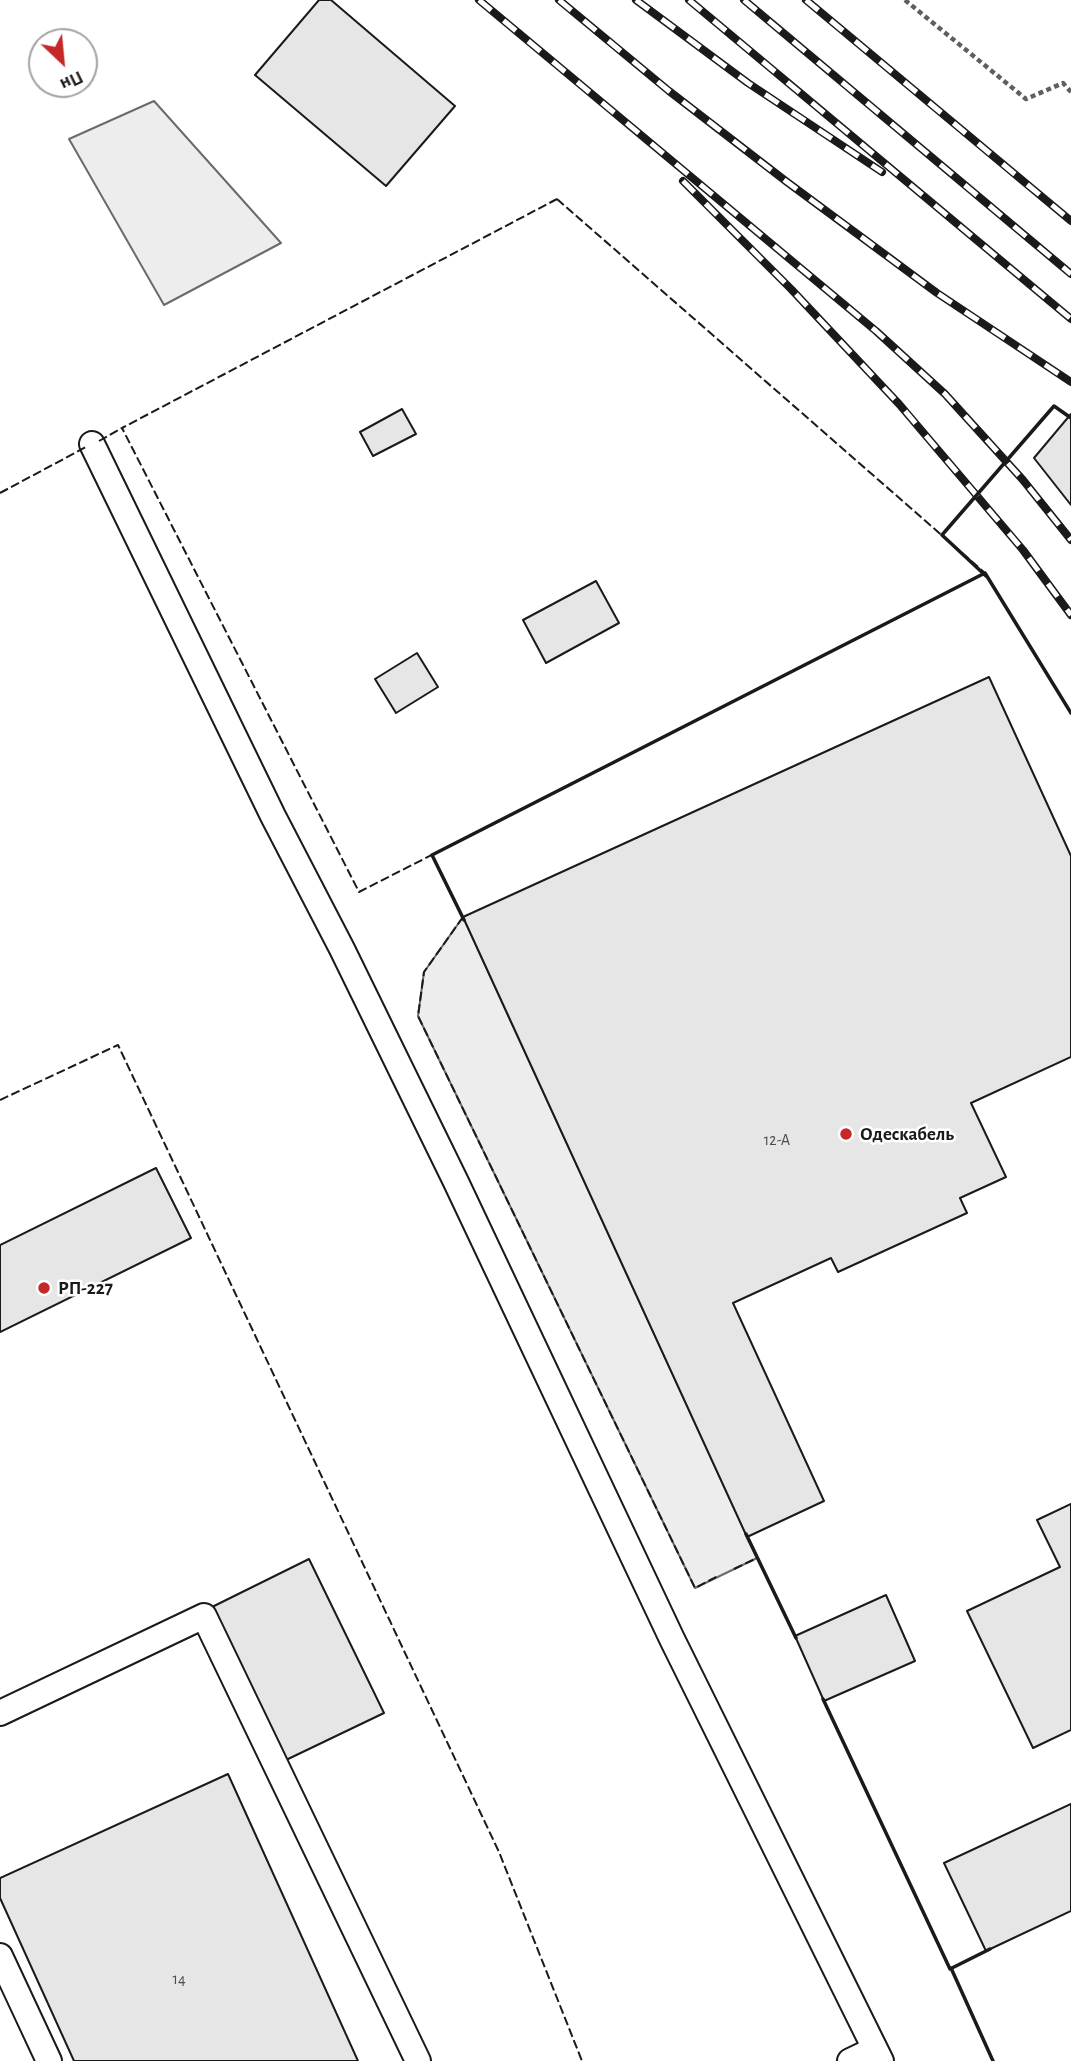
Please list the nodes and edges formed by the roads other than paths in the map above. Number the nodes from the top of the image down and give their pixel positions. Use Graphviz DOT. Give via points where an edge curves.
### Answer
graph roads {
  1 [pos="92,444"];
  2 [pos="0,1713"];
  3 [pos="0,1956"];
  4 [pos="878,2055"];
  5 [pos="49,2061"];
  6 [pos="418,2061"];
  7 [pos="850,2061"];
  1 -- 4 [label="lane"];
  2 -- 6 [label="lane" via="204,1616"];
  3 -- 5 [label="lane"];
  4 -- 7 [label="lane"];
}
